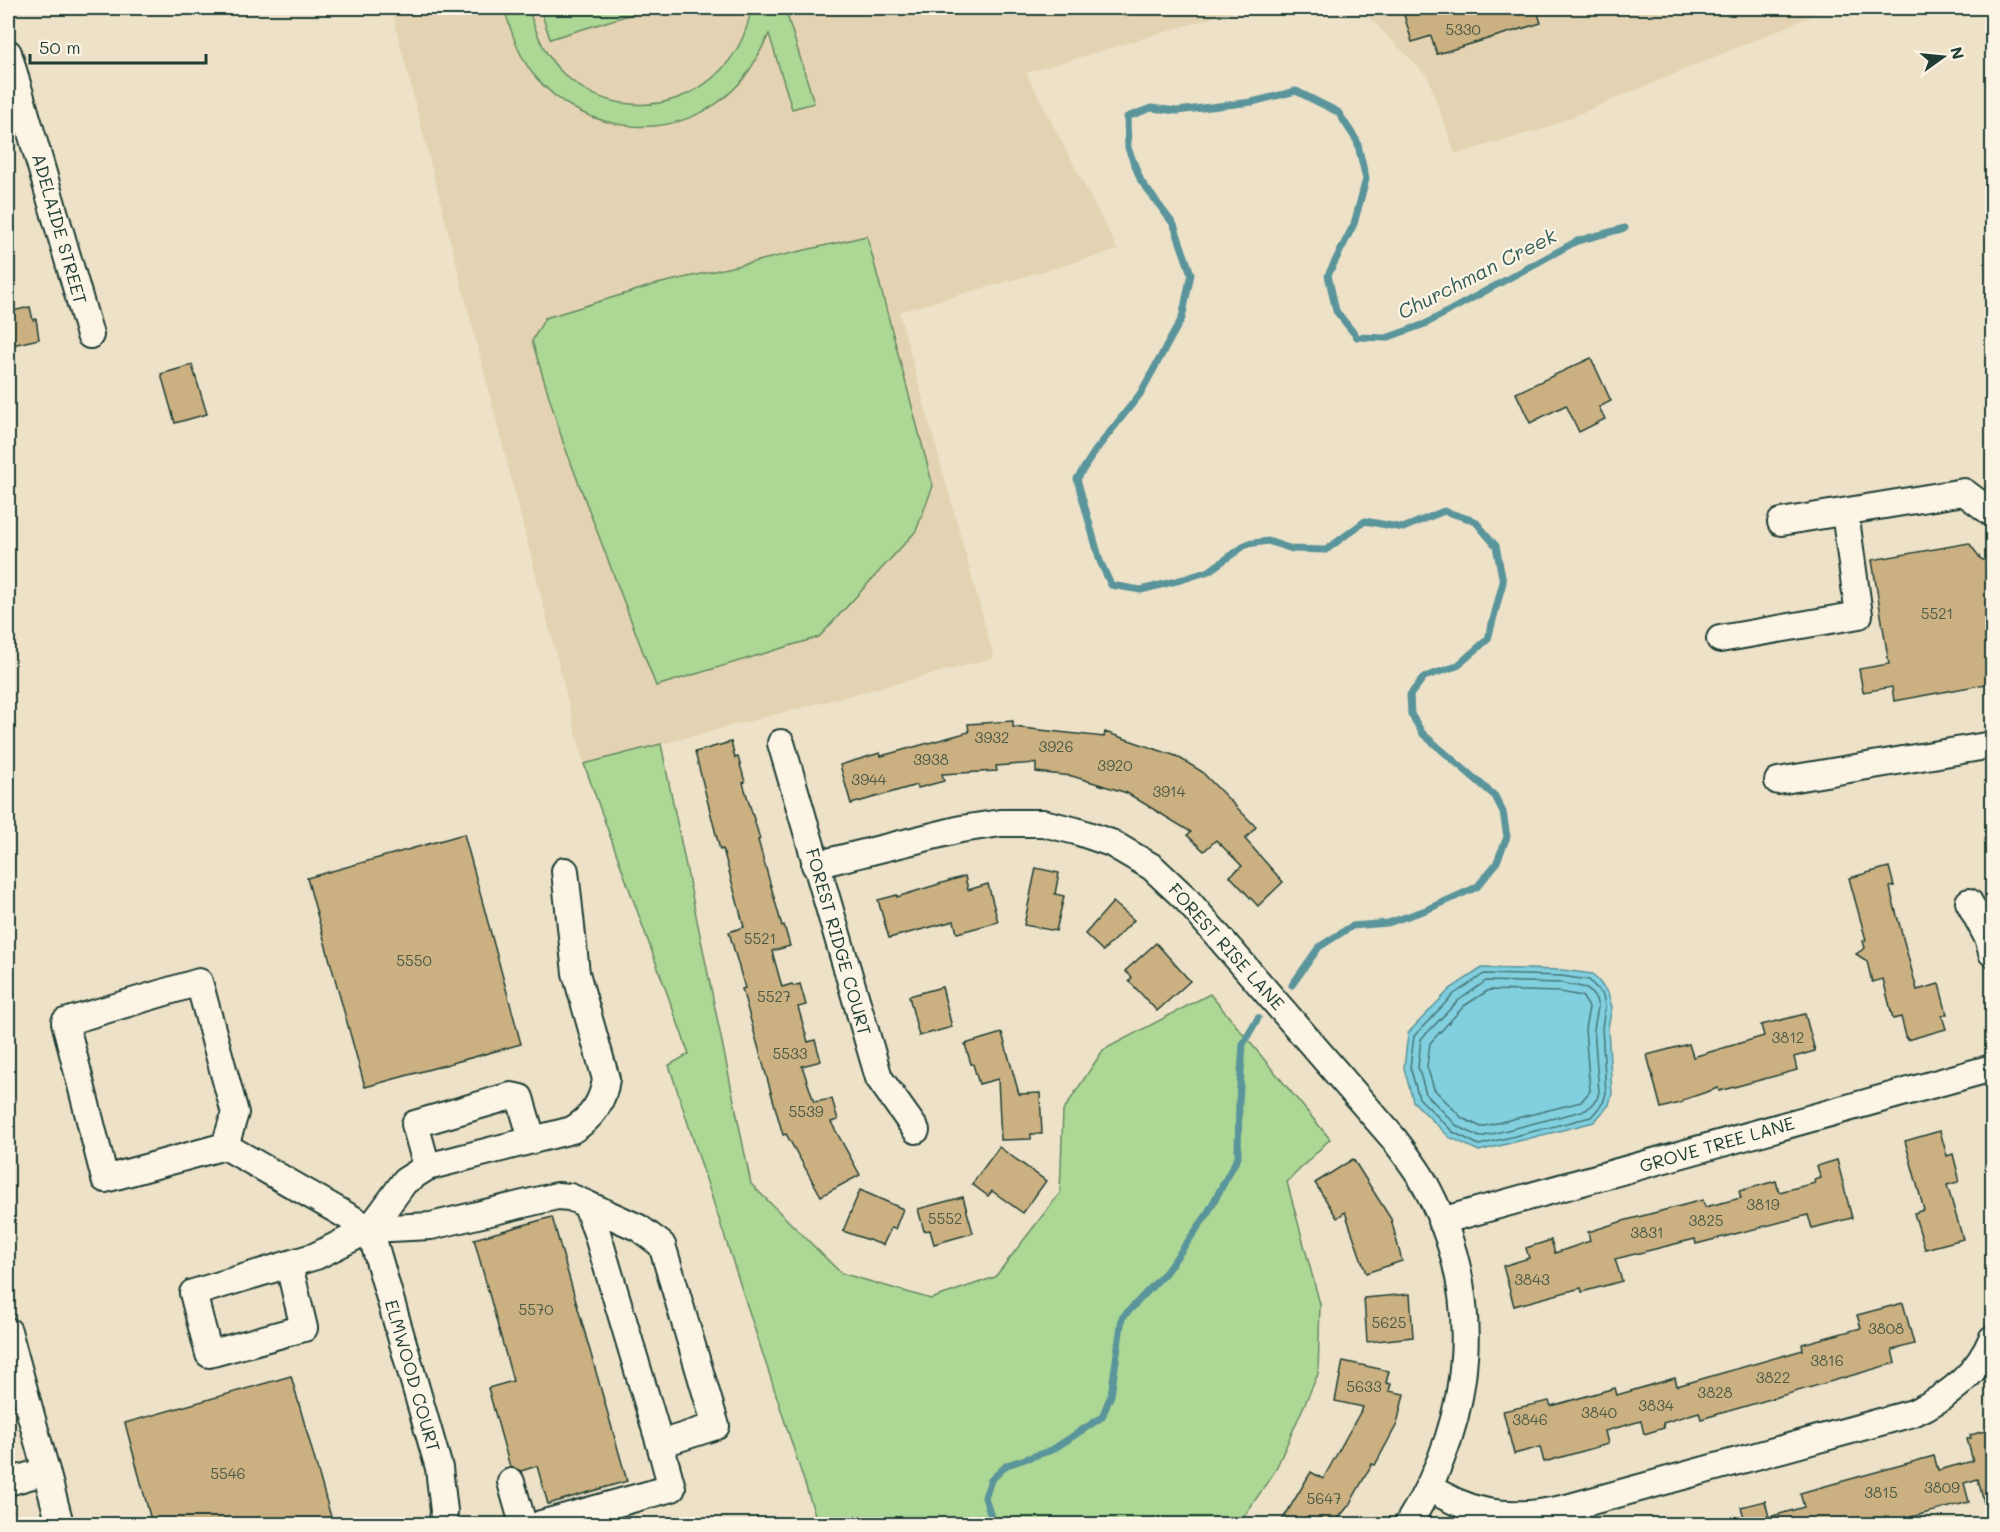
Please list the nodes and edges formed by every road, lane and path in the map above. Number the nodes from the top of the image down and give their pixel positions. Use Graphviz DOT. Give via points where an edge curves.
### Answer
graph roads {
  1 [pos="8,53"];
  2 [pos="90,335"];
  3 [pos="1992,488"];
  4 [pos="1964,492"];
  5 [pos="1845,512"];
  6 [pos="1992,513"];
  7 [pos="1782,522"];
  8 [pos="1720,639"];
  9 [pos="781,743"];
  10 [pos="1992,745"];
  11 [pos="1778,782"];
  12 [pos="815,865"];
  13 [pos="565,871"];
  14 [pos="1969,902"];
  15 [pos="1992,953"];
  16 [pos="1992,1068"];
  17 [pos="916,1130"];
  18 [pos="532,1139"];
  19 [pos="225,1146"];
  20 [pos="427,1167"];
  21 [pos="586,1204"];
  22 [pos="1441,1221"];
  23 [pos="370,1229"];
  24 [pos="289,1265"];
  25 [pos="8,1331"];
  26 [pos="1992,1339"];
  27 [pos="660,1444"];
  28 [pos="46,1471"];
  29 [pos="8,1482"];
  30 [pos="511,1482"];
  31 [pos="1430,1488"];
  32 [pos="60,1524"];
  33 [pos="443,1524"];
  34 [pos="523,1524"];
  35 [pos="541,1524"];
  36 [pos="1408,1524"];
  1 -- 2 [label="street, ADELAIDE STREET"];
  3 -- 4 [label="street"];
  4 -- 5 [label="street"];
  4 -- 6 [label="street"];
  5 -- 7 [label="street"];
  5 -- 8 [label="street" via="1859,615"];
  9 -- 12 [label="street, FOREST RIDGE COURT"];
  10 -- 11 [label="street"];
  12 -- 17 [label="street, FOREST RIDGE COURT" via="879,1078"];
  12 -- 22 [label="street, FOREST RISE LANE" via="1001,823 1043,823 1111,843 1152,867 1186,899 1394,1139 1420,1176"];
  13 -- 18 [label="street" via="576,973 606,1079 604,1093 580,1125"];
  14 -- 15 [label="street"];
  16 -- 22 [label="street, GROVE TREE LANE"];
  18 -- 20 [label="street"];
  18 -- 20 [label="street" via="520,1098 511,1096 415,1124"];
  19 -- 19 [label="street" via="235,1113 199,982 65,1022 105,1179"];
  19 -- 23 [label="street"];
  20 -- 23 [label="street" via="405,1181"];
  21 -- 23 [label="street" via="557,1196 431,1226"];
  21 -- 27 [label="street"];
  21 -- 27 [label="street" via="639,1228 662,1245 716,1426"];
  22 -- 31 [label="street, FOREST RISE LANE" via="1458,1274 1464,1367 1452,1428"];
  23 -- 24 [label="street"];
  23 -- 33 [label="street, ELMWOOD COURT" via="439,1468"];
  24 -- 24 [label="street" via="193,1293 209,1354 304,1328"];
  25 -- 28 [label="street"];
  26 -- 31 [label="street" via="1978,1364 1957,1386 1923,1409 1570,1507 1529,1515 1499,1514 1459,1503"];
  27 -- 35 [label="street" via="672,1488"];
  28 -- 29 [label="street"];
  28 -- 32 [label="street"];
  30 -- 34 [label="street"];
  31 -- 36 [label="street, FOREST RISE LANE"];
}
